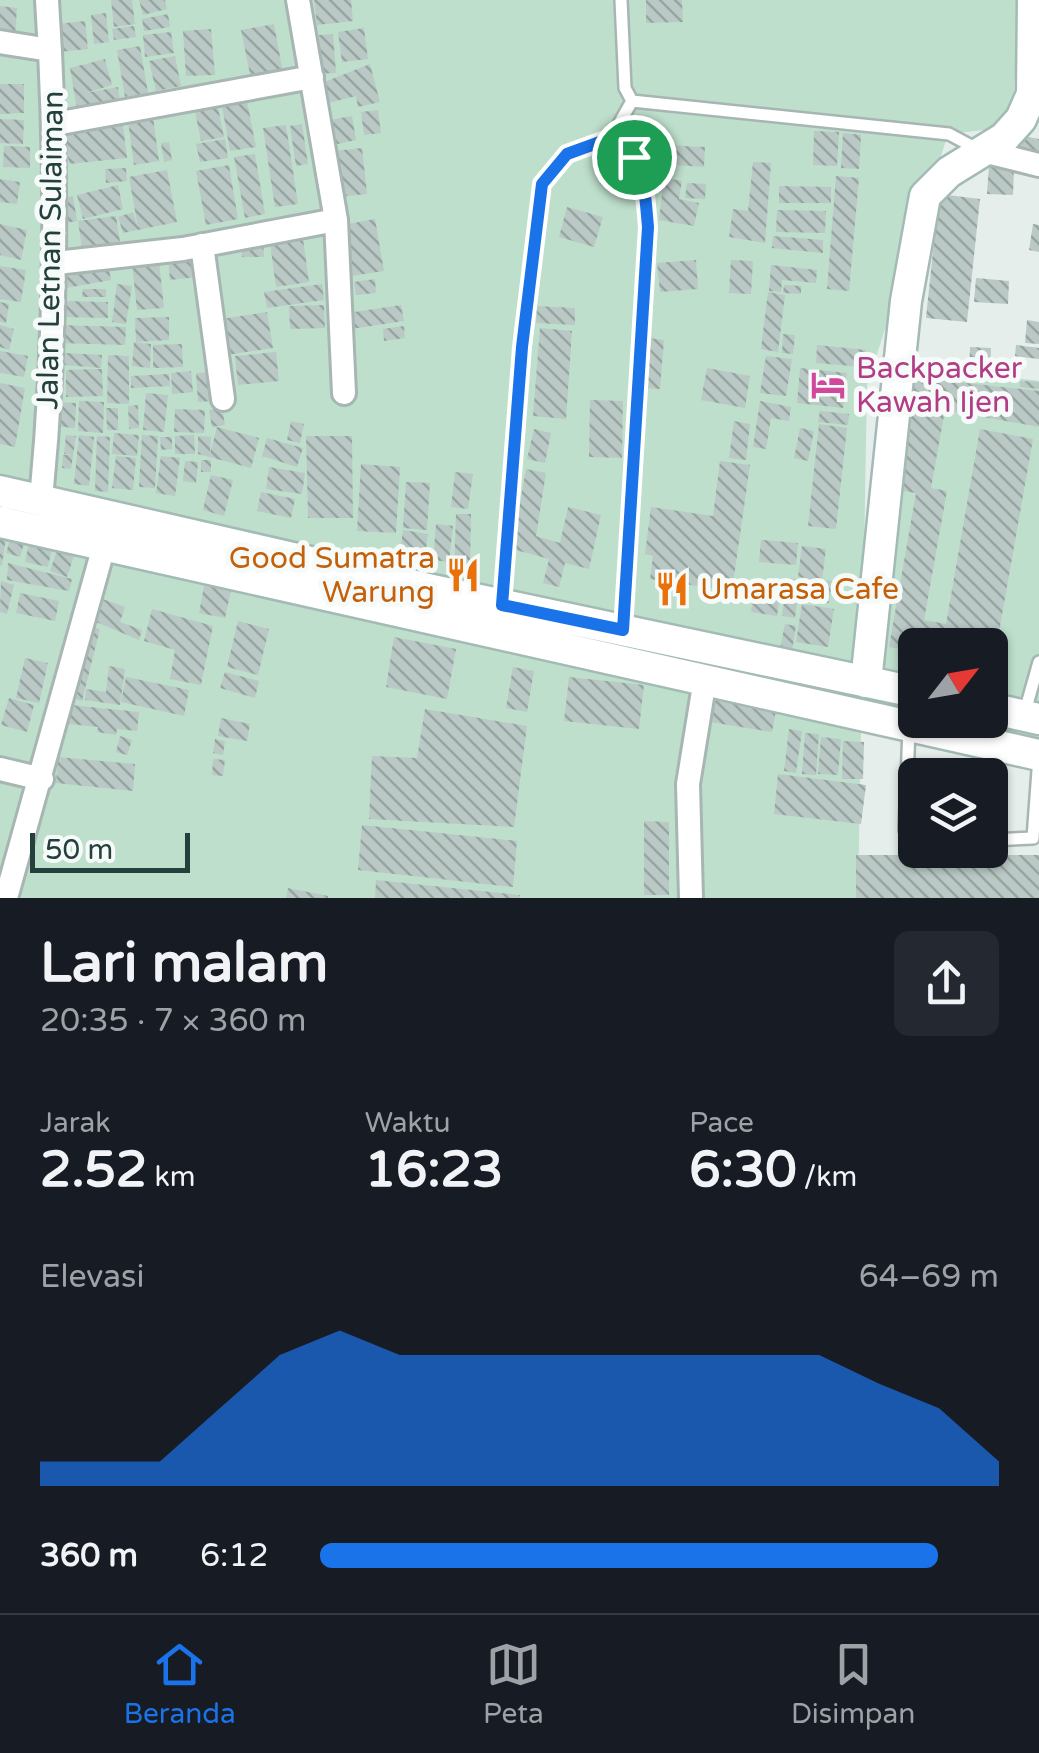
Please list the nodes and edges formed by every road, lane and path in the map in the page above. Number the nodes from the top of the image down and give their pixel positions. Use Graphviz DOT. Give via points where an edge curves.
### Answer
graph roads {
  1 [pos="47,0"];
  2 [pos="298,0"];
  3 [pos="622,0"];
  4 [pos="1034,0"];
  5 [pos="0,42"];
  6 [pos="50,50"];
  7 [pos="312,77"];
  8 [pos="632,101"];
  9 [pos="55,124"];
  10 [pos="611,138"];
  11 [pos="983,152"];
  12 [pos="1039,165"];
  13 [pos="336,220"];
  14 [pos="202,245"];
  15 [pos="56,263"];
  16 [pos="344,394"];
  17 [pos="223,398"];
  18 [pos="0,491"];
  19 [pos="41,500"];
  20 [pos="0,522"];
  21 [pos="104,546"];
  22 [pos="502,605"];
  23 [pos="623,630"];
  24 [pos="1039,662"];
  25 [pos="705,680"];
  26 [pos="866,682"];
  27 [pos="898,689"];
  28 [pos="1031,717"];
  29 [pos="898,720"];
  30 [pos="969,738"];
  31 [pos="1039,756"];
  32 [pos="0,769"];
  33 [pos="42,779"];
  34 [pos="1008,839"];
  35 [pos="6,898"];
  36 [pos="691,898"];
  1 -- 6 [label="street, Jalan Letnan Sulaiman"];
  2 -- 7 [label="street"];
  3 -- 8 [label="lane" via="625,88"];
  4 -- 11 [label="main road" via="1032,94 1014,128"];
  5 -- 6 [label="street"];
  6 -- 9 [label="street, Jalan Letnan Sulaiman"];
  7 -- 9 [label="street"];
  7 -- 13 [label="street"];
  8 -- 10 [label="lane"];
  8 -- 11 [label="lane" via="948,134"];
  9 -- 15 [label="street, Jalan Letnan Sulaiman"];
  10 -- 22 [label="lane" via="567,154 542,184"];
  10 -- 23 [label="lane" via="634,157 644,181 648,227"];
  11 -- 12 [label="street"];
  11 -- 26 [label="main road" via="925,196 906,301"];
  13 -- 14 [label="street"];
  13 -- 16 [label="street"];
  14 -- 15 [label="street"];
  14 -- 17 [label="street"];
  15 -- 19 [label="street, Jalan Letnan Sulaiman"];
  18 -- 19 [label="main road"];
  19 -- 22 [label="main road"];
  20 -- 21 [label="main road"];
  21 -- 25 [label="main road"];
  21 -- 33 [label="street"];
  22 -- 23 [label="main road"];
  23 -- 26 [label="main road"];
  24 -- 28 [label="lane"];
  25 -- 29 [label="main road"];
  25 -- 36 [label="street" via="688,784"];
  26 -- 27 [label="main road"];
  30 -- 31 [label="main road"];
  31 -- 34 [label="lane" via="1032,838"];
  32 -- 33 [label="street"];
  33 -- 35 [label="street"];
}
